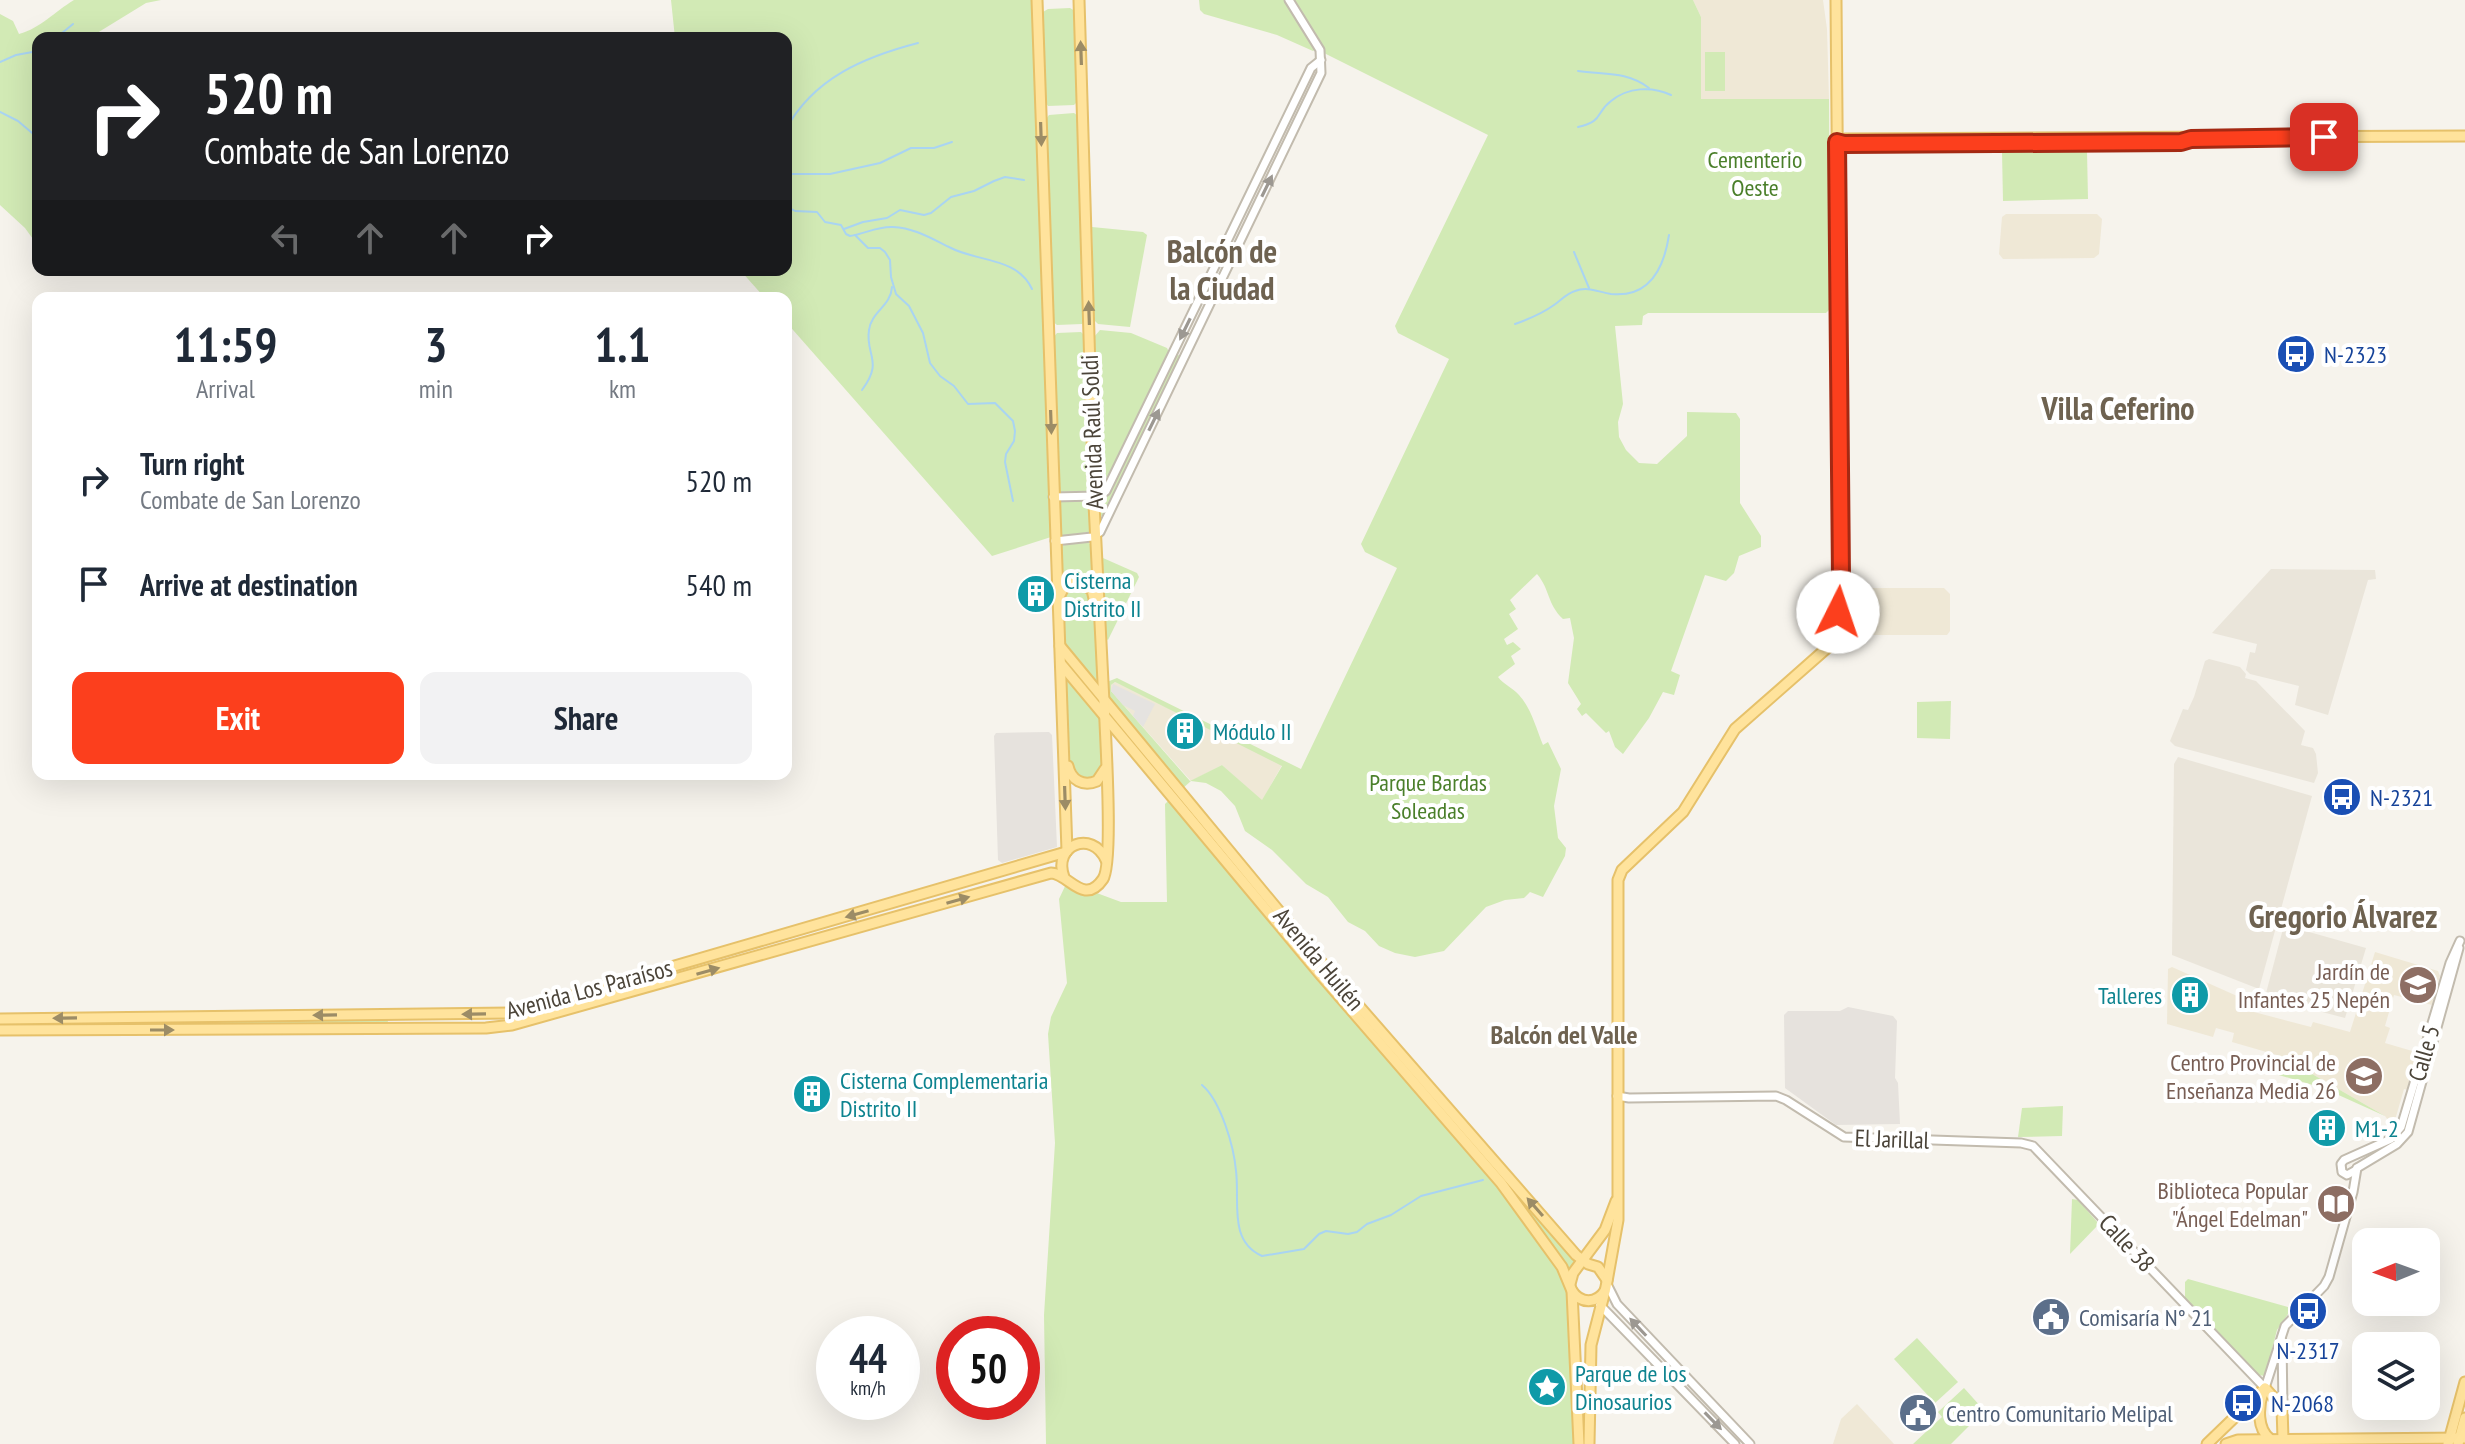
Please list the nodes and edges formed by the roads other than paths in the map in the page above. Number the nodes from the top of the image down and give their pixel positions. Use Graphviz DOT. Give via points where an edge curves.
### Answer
graph roads {
  1 [pos="1037,0"];
  2 [pos="1079,0"];
  3 [pos="1289,0"];
  4 [pos="1836,0"];
  5 [pos="1321,60"];
  6 [pos="2465,136"];
  7 [pos="1837,142"];
  8 [pos="1094,496"];
  9 [pos="1053,497"];
  10 [pos="1096,535"];
  11 [pos="1055,541"];
  12 [pos="1058,602"];
  13 [pos="1100,621"];
  14 [pos="1060,645"];
  15 [pos="1061,664"];
  16 [pos="1104,699"];
  17 [pos="1104,714"];
  18 [pos="1119,732"];
  19 [pos="1105,741"];
  20 [pos="1063,743"];
  21 [pos="1106,766"];
  22 [pos="1066,852"];
  23 [pos="1107,863"];
  24 [pos="1064,877"];
  25 [pos="2462,942"];
  26 [pos="0,1019"];
  27 [pos="0,1030"];
  28 [pos="1617,1096"];
  29 [pos="2349,1159"];
  30 [pos="2356,1169"];
  31 [pos="2069,1181"];
  32 [pos="1616,1201"];
  33 [pos="1583,1265"];
  34 [pos="1607,1285"];
  35 [pos="1571,1288"];
  36 [pos="1597,1303"];
  37 [pos="2282,1336"];
  38 [pos="2465,1382"];
  39 [pos="2265,1388"];
  40 [pos="2283,1411"];
  41 [pos="2465,1418"];
  42 [pos="2270,1439"];
  43 [pos="2283,1439"];
  44 [pos="2456,1440"];
  45 [pos="1579,1444"];
  46 [pos="1589,1444"];
  47 [pos="1735,1444"];
  48 [pos="1750,1444"];
  49 [pos="2207,1444"];
  50 [pos="2226,1444"];
  1 -- 9 [label="main road, Avenida Raúl Soldi, one-way"];
  8 -- 2 [label="main road, Avenida Raúl Soldi, one-way"];
  3 -- 5 [label="street"];
  4 -- 7 [label="main road"];
  5 -- 8 [label="street, one-way" via="1311,68 1107,489"];
  10 -- 5 [label="street, one-way" via="1321,73"];
  6 -- 7 [label="main road"];
  7 -- 28 [label="main road" via="1841,578 1836,623 1818,658 1735,729 1683,812 1619,875"];
  8 -- 9 [label="street"];
  8 -- 10 [label="main road, Avenida Raúl Soldi"];
  9 -- 11 [label="main road, Avenida Raúl Soldi"];
  10 -- 11 [label="street"];
  10 -- 13 [label="main road, Avenida Raúl Soldi"];
  11 -- 12 [label="main road, Avenida Raúl Soldi"];
  12 -- 13 [label="main road" via="1065,585 1084,584 1094,594"];
  12 -- 14 [label="main road, Avenida Raúl Soldi"];
  13 -- 16 [label="main road, Avenida Raúl Soldi"];
  14 -- 15 [label="main road, Avenida Raúl Soldi"];
  14 -- 16 [label="main road, Avenida Huilén"];
  15 -- 17 [label="main road, Avenida Huilén"];
  15 -- 20 [label="main road, Avenida Raúl Soldi"];
  16 -- 17 [label="main road, Avenida Raúl Soldi"];
  33 -- 16 [label="main road, Avenida Huilén, one-way" via="1331,974"];
  17 -- 18 [label="main road, Avenida Huilén"];
  17 -- 19 [label="main road, Avenida Raúl Soldi"];
  18 -- 19 [label="main road" via="1110,732"];
  18 -- 35 [label="main road, Avenida Huilén" via="1508,1191 1558,1259"];
  19 -- 21 [label="main road, Avenida Raúl Soldi"];
  20 -- 21 [label="main road" via="1069,770 1078,781 1094,782"];
  20 -- 22 [label="main road, Avenida Raúl Soldi, one-way"];
  21 -- 23 [label="main road, Avenida Raúl Soldi"];
  22 -- 23 [label="main road, Avenida Los Paraísos" via="1078,844 1092,845"];
  22 -- 24 [label="main road" via="1061,864"];
  22 -- 26 [label="main road, Avenida Los Paraísos, one-way" via="513,1013"];
  23 -- 24 [label="main road, Avenida Los Paraísos" via="1104,878 1089,889 1074,887"];
  27 -- 24 [label="main road, Avenida Los Paraísos, one-way" via="512,1025 1051,873"];
  25 -- 29 [label="street, Calle 5" via="2450,963 2401,1127 2391,1139"];
  25 -- 30 [label="street, Calle 5" via="2408,1132"];
  28 -- 31 [label="street, El Jarillal" via="1778,1096 1844,1137 2029,1144"];
  28 -- 32 [label="main road"];
  29 -- 30 [label="street"];
  29 -- 30 [label="street" via="2342,1162 2342,1172 2350,1175"];
  30 -- 37 [label="street" via="2329,1277 2288,1322"];
  31 -- 39 [label="street, Calle 38"];
  32 -- 33 [label="main road"];
  32 -- 34 [label="main road" via="1618,1226"];
  33 -- 34 [label="main road" via="1603,1271"];
  33 -- 35 [label="main road" via="1573,1273"];
  34 -- 36 [label="main road"];
  48 -- 34 [label="street, one-way" via="1617,1304"];
  35 -- 36 [label="main road" via="1579,1298"];
  35 -- 45 [label="main road"];
  36 -- 46 [label="main road"];
  36 -- 47 [label="street, one-way"];
  37 -- 39 [label="street"];
  37 -- 40 [label="street"];
  38 -- 44 [label="main road"];
  39 -- 40 [label="main road, Calle 38"];
  39 -- 42 [label="main road" via="2261,1428"];
  39 -- 49 [label="main road"];
  40 -- 43 [label="main road"];
  41 -- 44 [label="main road"];
  42 -- 43 [label="main road"];
  42 -- 50 [label="main road"];
  43 -- 44 [label="main road"];
}
